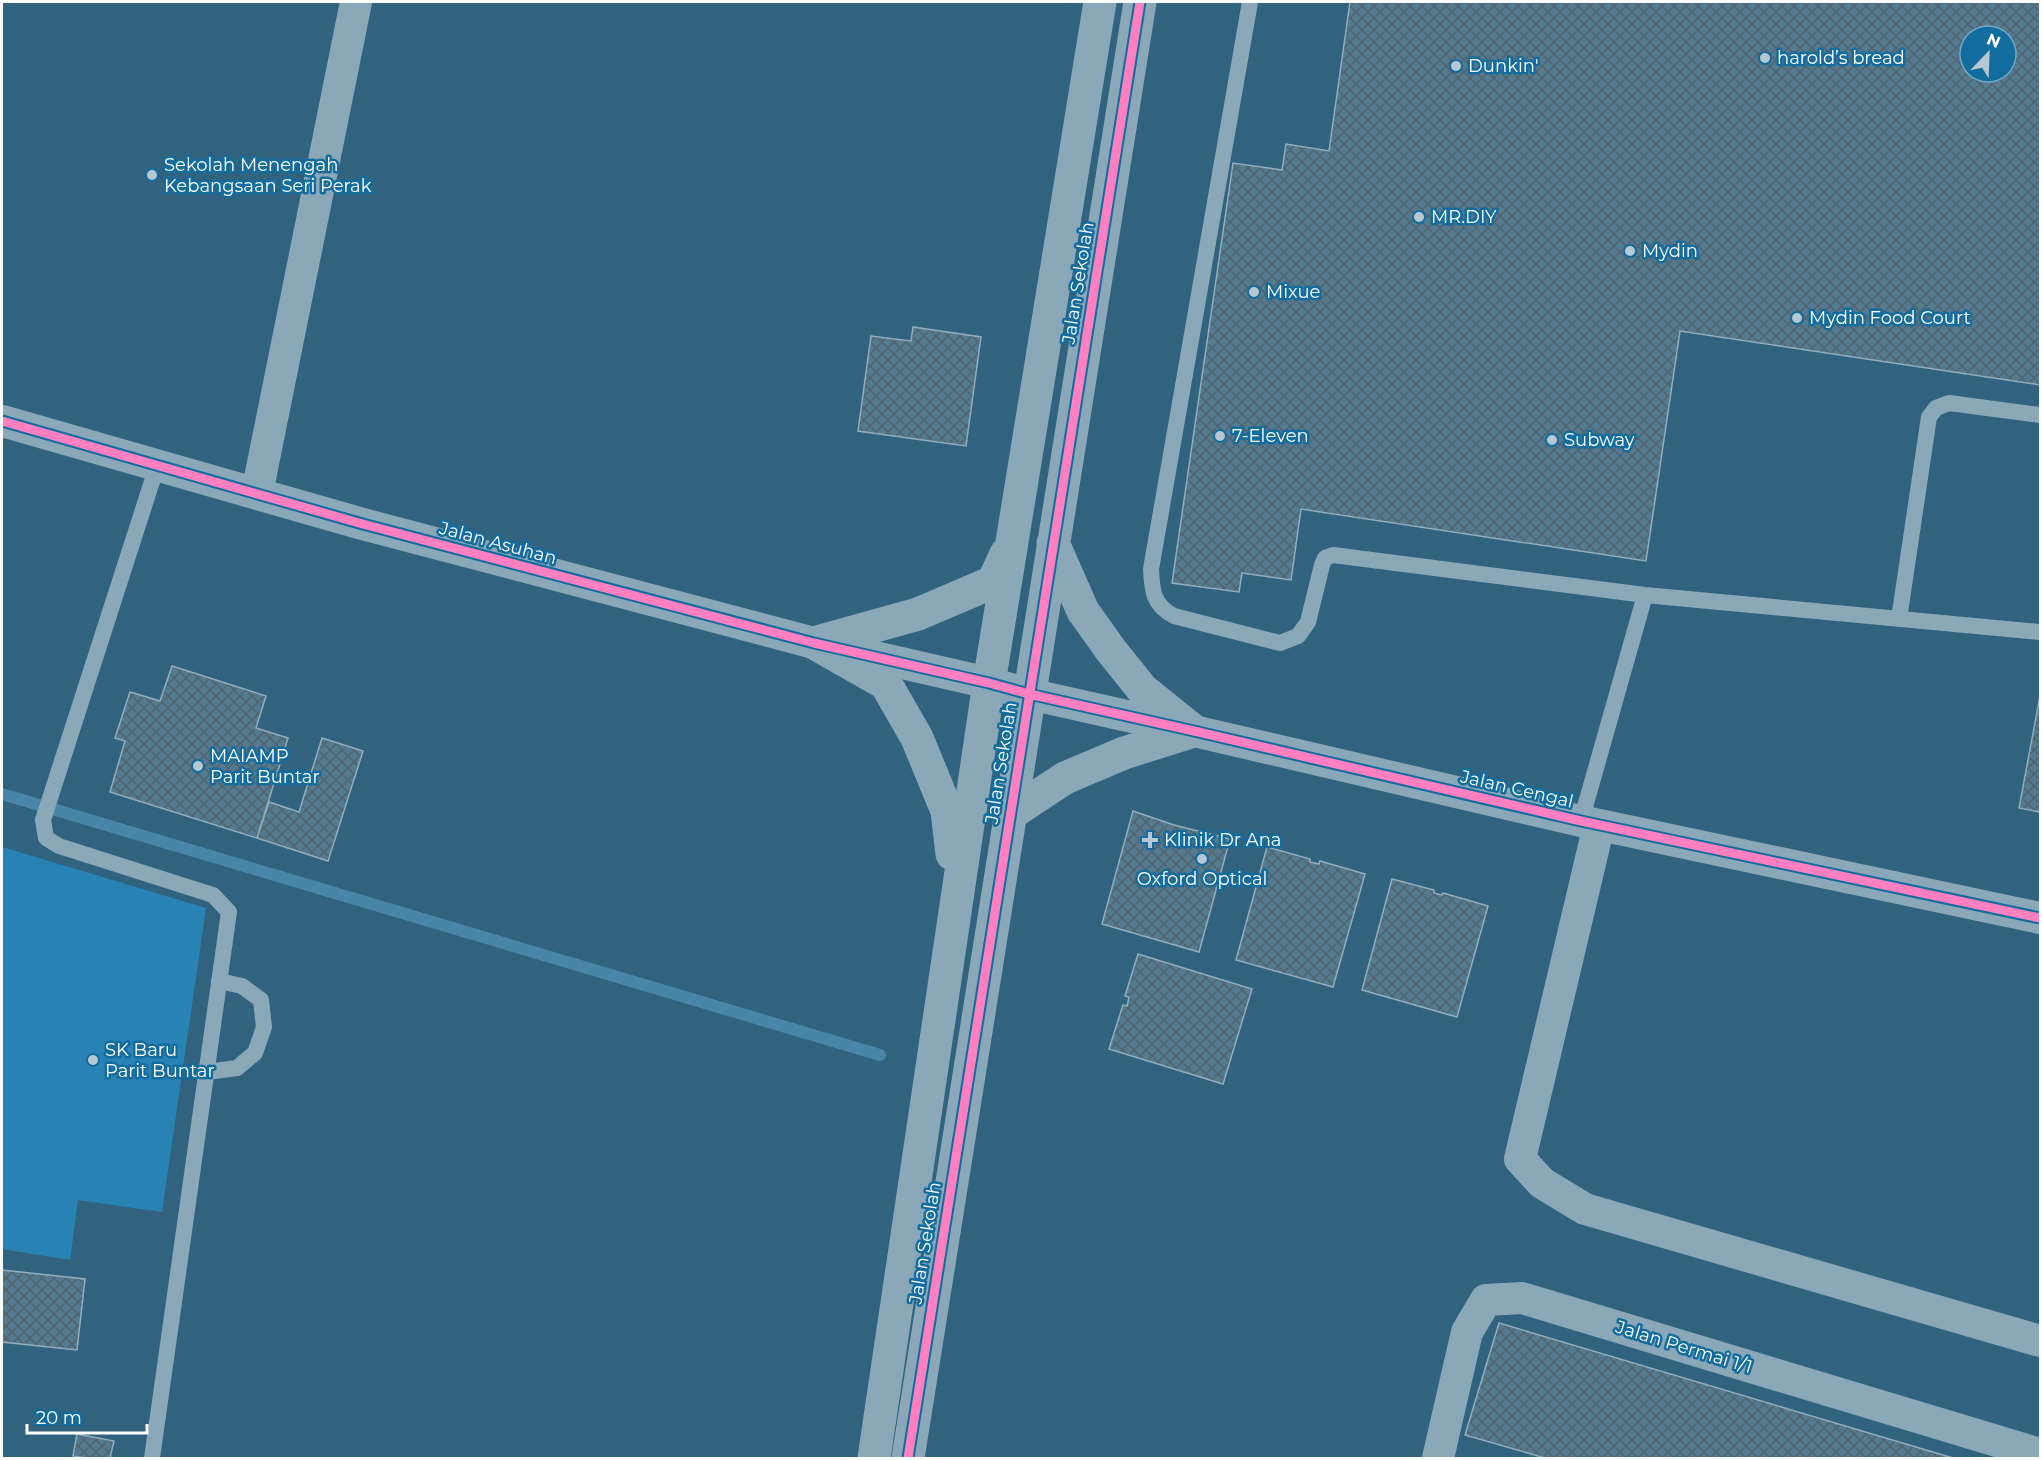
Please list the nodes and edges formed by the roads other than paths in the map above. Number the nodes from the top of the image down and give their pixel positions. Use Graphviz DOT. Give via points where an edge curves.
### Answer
graph roads {
  1 [pos="356,2"];
  2 [pos="1100,2"];
  3 [pos="1140,2"];
  4 [pos="1250,2"];
  5 [pos="2040,415"];
  6 [pos="2,421"];
  7 [pos="157,466"];
  8 [pos="257,493"];
  9 [pos="1012,542"];
  10 [pos="1053,543"];
  11 [pos="1645,595"];
  12 [pos="1899,619"];
  13 [pos="2040,632"];
  14 [pos="814,643"];
  15 [pos="989,683"];
  16 [pos="1029,694"];
  17 [pos="1194,731"];
  18 [pos="1010,814"];
  19 [pos="1590,823"];
  20 [pos="957,900"];
  21 [pos="2040,918"];
  22 [pos="219,981"];
  23 [pos="207,1072"];
  24 [pos="2040,1341"];
  25 [pos="2040,1454"];
  26 [pos="152,1458"];
  27 [pos="874,1458"];
  28 [pos="908,1458"];
  29 [pos="1438,1458"];
  1 -- 8 [label="street"];
  2 -- 9 [label="street, Jalan Sekolah"];
  3 -- 10 [label="street, Jalan Sekolah"];
  4 -- 11 [label="lane" via="1151,569 1152,590 1162,609 1174,616 1280,643 1298,636 1308,622 1322,565 1325,558 1333,555"];
  5 -- 12 [label="lane" via="1949,403 1936,408 1929,417"];
  6 -- 7 [label="street, Jalan Asuhan"];
  7 -- 8 [label="street, Jalan Asuhan"];
  7 -- 22 [label="lane" via="43,820 46,838 58,846 213,895 229,912"];
  8 -- 14 [label="street, Jalan Asuhan"];
  9 -- 14 [label="street" via="993,582 918,614"];
  9 -- 15 [label="street, Jalan Sekolah"];
  10 -- 16 [label="street, Jalan Sekolah"];
  10 -- 17 [label="street" via="1083,611 1110,649 1142,689"];
  11 -- 12 [label="lane"];
  11 -- 19 [label="lane"];
  12 -- 13 [label="lane"];
  14 -- 15 [label="street, Jalan Asuhan"];
  14 -- 20 [label="street" via="886,684 917,738 947,811"];
  15 -- 16 [label="street, Jalan Cengal"];
  15 -- 20 [label="street, Jalan Sekolah"];
  16 -- 17 [label="street, Jalan Cengal"];
  16 -- 18 [label="street, Jalan Sekolah"];
  17 -- 18 [label="street" via="1124,753 1065,778"];
  17 -- 19 [label="street, Jalan Cengal"];
  18 -- 28 [label="street, Jalan Sekolah"];
  19 -- 21 [label="street, Jalan Cengal"];
  19 -- 24 [label="street" via="1520,1159 1542,1183 1585,1209"];
  20 -- 27 [label="street, Jalan Sekolah"];
  22 -- 23 [label="lane"];
  22 -- 23 [label="lane" via="242,986 261,1000 264,1027 255,1053 237,1068"];
  23 -- 26 [label="lane"];
  25 -- 29 [label="street, Jalan Permai 1/1" via="1522,1298 1486,1300 1467,1332"];
}
